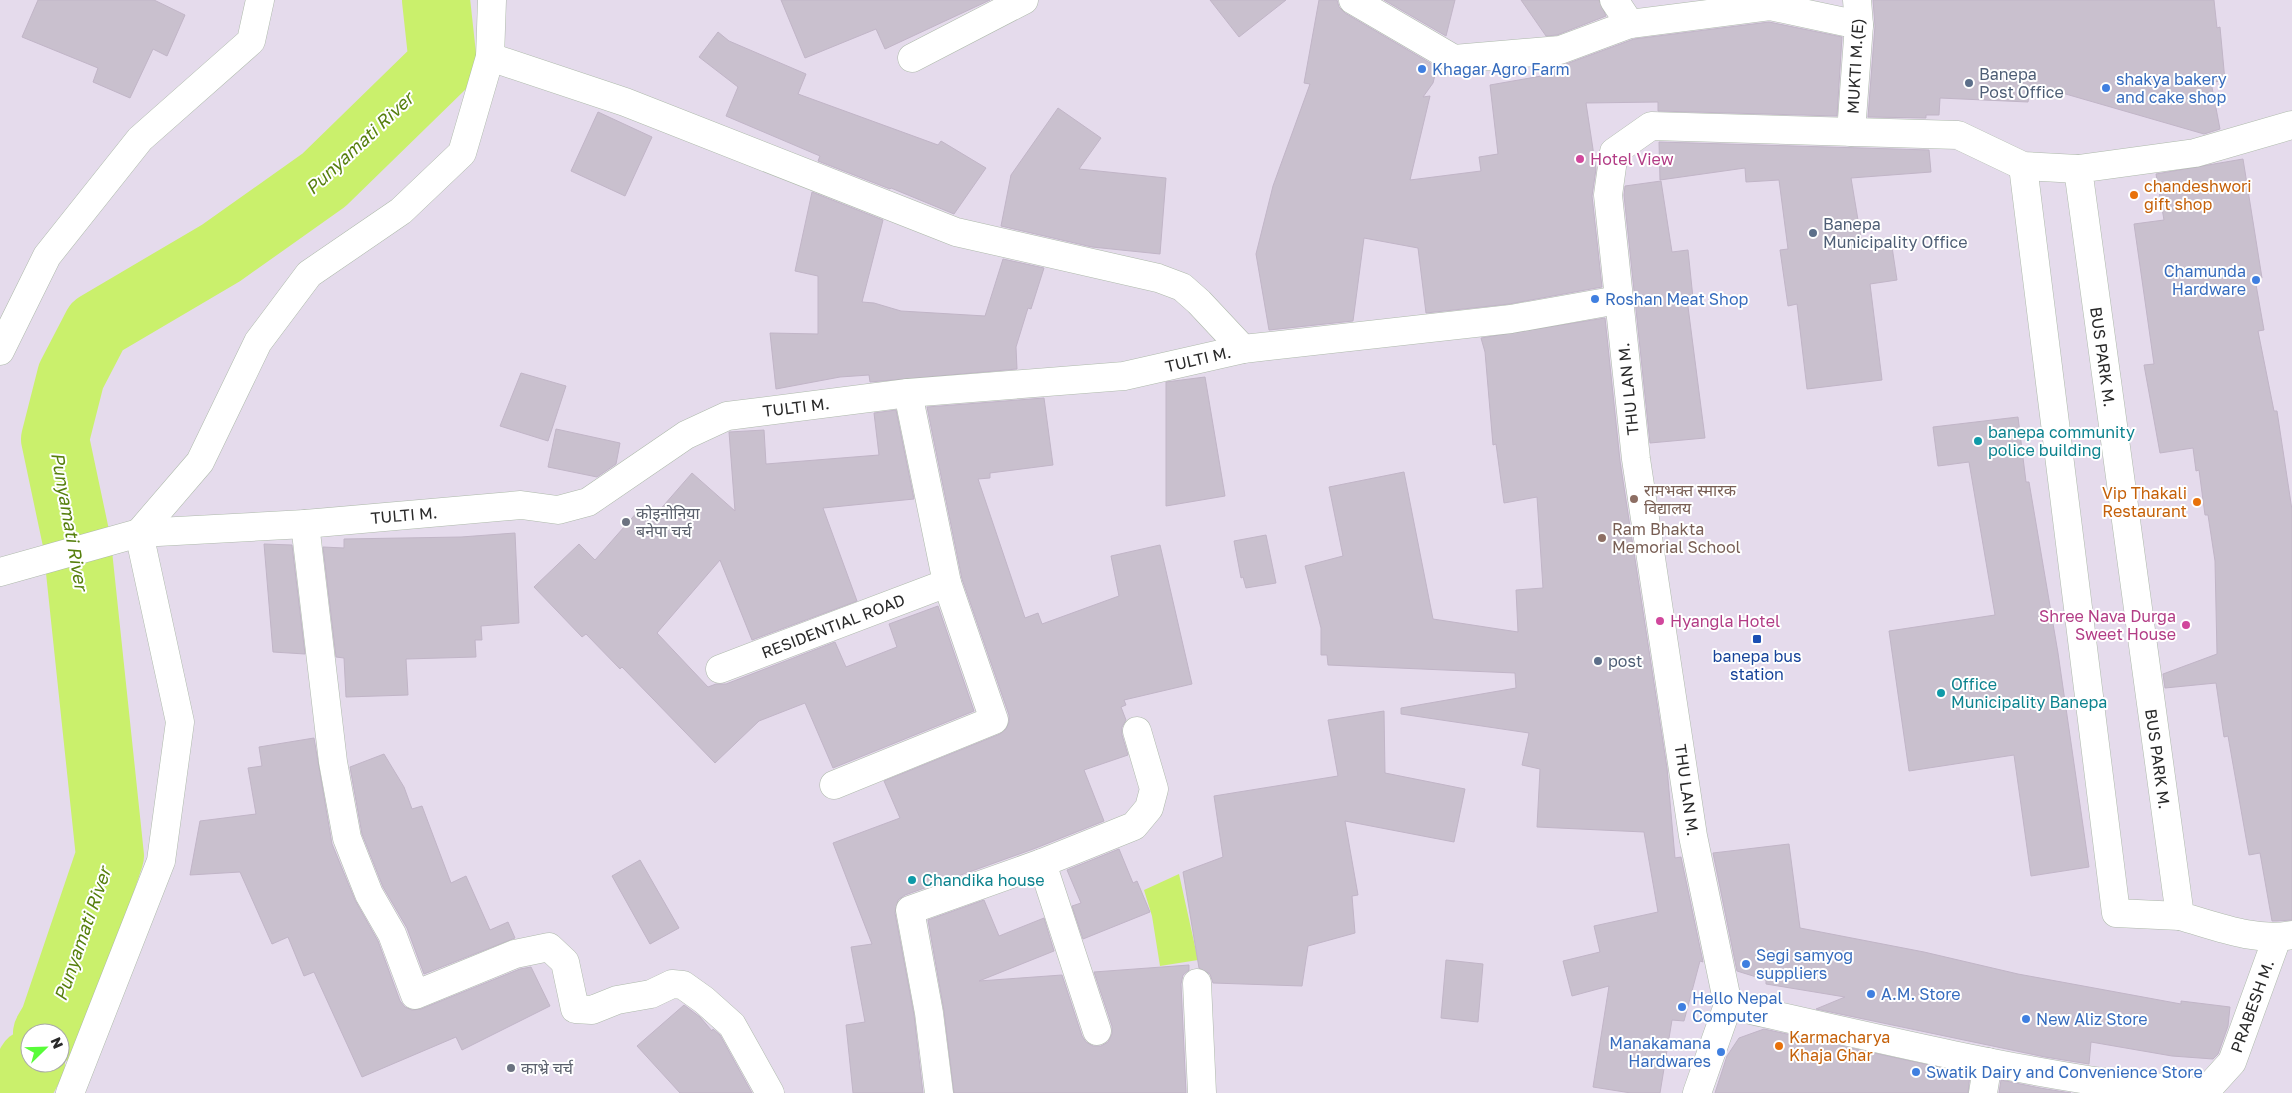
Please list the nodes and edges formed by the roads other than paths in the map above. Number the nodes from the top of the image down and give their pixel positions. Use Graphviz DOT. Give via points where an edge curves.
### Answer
graph roads {
  1 [pos="260,0"];
  2 [pos="492,0"];
  3 [pos="1024,0"];
  4 [pos="1352,0"];
  5 [pos="1614,0"];
  6 [pos="1858,12"];
  7 [pos="1630,24"];
  8 [pos="490,57"];
  9 [pos="912,58"];
  10 [pos="2292,125"];
  11 [pos="1850,132"];
  12 [pos="2023,166"];
  13 [pos="2078,169"];
  14 [pos="1618,300"];
  15 [pos="1243,349"];
  16 [pos="0,351"];
  17 [pos="908,393"];
  18 [pos="305,524"];
  19 [pos="139,533"];
  20 [pos="0,572"];
  21 [pos="947,584"];
  22 [pos="720,669"];
  23 [pos="1136,731"];
  24 [pos="834,784"];
  25 [pos="1042,863"];
  26 [pos="2180,916"];
  27 [pos="2284,936"];
  28 [pos="1197,983"];
  29 [pos="1728,1005"];
  30 [pos="1097,1031"];
  31 [pos="1988,1062"];
  32 [pos="70,1093"];
  33 [pos="770,1093"];
  34 [pos="939,1093"];
  35 [pos="1202,1093"];
  36 [pos="1697,1093"];
  37 [pos="1983,1093"];
  38 [pos="2202,1093"];
  1 -- 16 [label="street" via="251,41 140,139 47,256"];
  2 -- 8 [label="street"];
  3 -- 9 [label="street"];
  4 -- 7 [label="street" via="1454,59 1560,50"];
  5 -- 7 [label="street"];
  6 -- 7 [label="street" via="1770,6"];
  6 -- 11 [label="street, MUKTI M.(E)"];
  8 -- 15 [label="street" via="625,102 956,232 1158,278 1182,287"];
  8 -- 19 [label="street" via="462,154 401,211 309,274 258,342 200,462"];
  10 -- 13 [label="street" via="2195,153"];
  11 -- 12 [label="street, THU LAN M." via="1958,135"];
  11 -- 14 [label="street, THU LAN M." via="1651,126 1614,152 1608,195"];
  12 -- 13 [label="street, THU LAN M."];
  12 -- 26 [label="street" via="2116,913"];
  13 -- 26 [label="street, BUS PARK M."];
  14 -- 15 [label="street, TULTI M." via="1511,319"];
  14 -- 29 [label="street, THU LAN M." via="1636,459 1693,836"];
  15 -- 17 [label="street, TULTI M." via="1124,376"];
  17 -- 18 [label="street, TULTI M." via="727,416 686,435 588,502 558,510 521,505"];
  17 -- 21 [label="street"];
  18 -- 19 [label="street, TULTI M."];
  18 -- 33 [label="street" via="333,762 347,838 369,894 392,934 415,995 515,954 549,947 565,962 575,1009 592,1010 617,1000 652,994 672,984 683,985 732,1025"];
  19 -- 20 [label="street, TULTI M."];
  19 -- 32 [label="street" via="180,722 161,861"];
  21 -- 22 [label="street, RESIDENTIAL ROAD"];
  21 -- 24 [label="street" via="994,720"];
  23 -- 25 [label="street" via="1154,789 1149,808 1134,826"];
  25 -- 30 [label="street"];
  25 -- 34 [label="street" via="910,910 929,1012"];
  26 -- 27 [label="street" via="2236,932"];
  27 -- 38 [label="street, PRABESH M." via="2232,1062"];
  28 -- 35 [label="street"];
  29 -- 31 [label="street, PRABESH M."];
  29 -- 36 [label="street"];
  31 -- 37 [label="street"];
  31 -- 38 [label="street, PRABESH M." via="2090,1080"];
}
